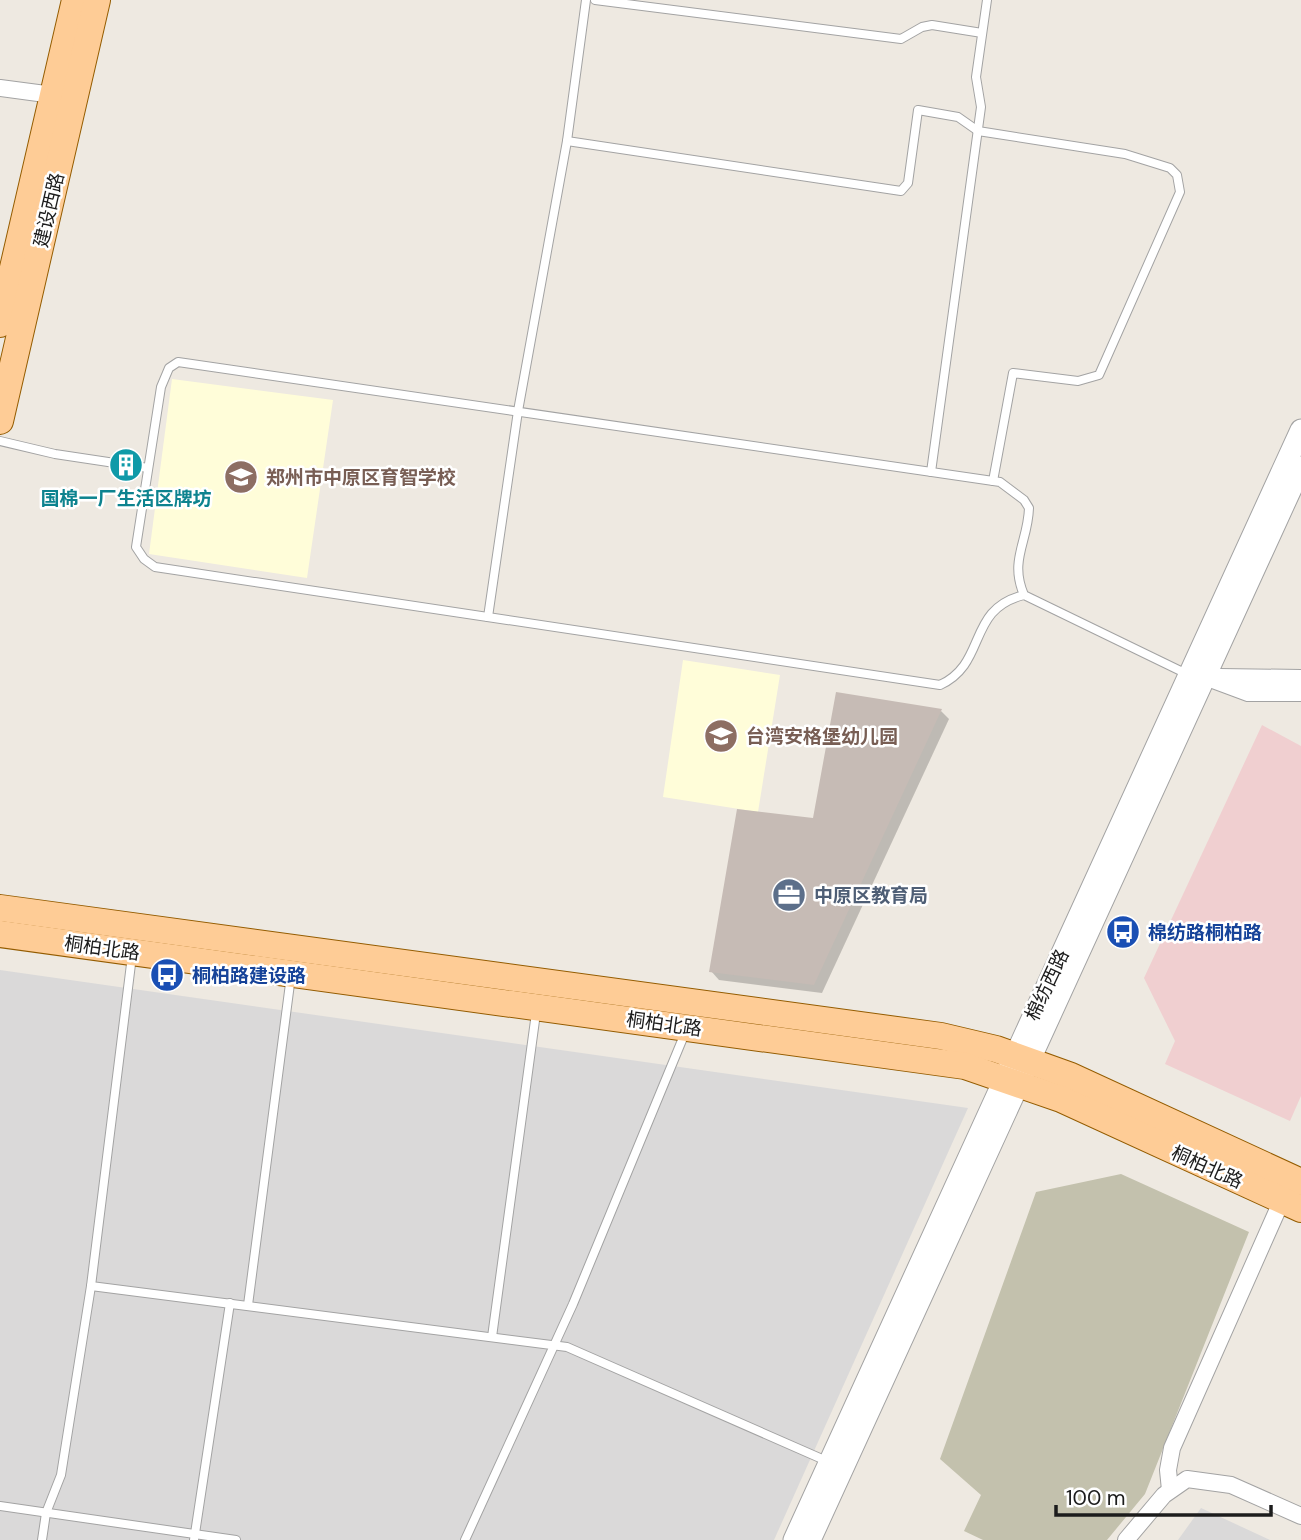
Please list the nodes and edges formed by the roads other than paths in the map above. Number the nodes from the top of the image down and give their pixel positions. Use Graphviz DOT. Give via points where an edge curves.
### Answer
graph roads {
  1 [pos="75,0"];
  2 [pos="97,0"];
  3 [pos="586,0"];
  4 [pos="595,0"];
  5 [pos="987,0"];
  6 [pos="982,33"];
  7 [pos="0,88"];
  8 [pos="53,95"];
  9 [pos="978,131"];
  10 [pos="567,141"];
  11 [pos="0,324"];
  12 [pos="518,411"];
  13 [pos="0,421"];
  14 [pos="1301,430"];
  15 [pos="0,441"];
  16 [pos="1301,467"];
  17 [pos="148,468"];
  18 [pos="931,472"];
  19 [pos="993,481"];
  20 [pos="1024,595"];
  21 [pos="488,617"];
  22 [pos="1197,676"];
  23 [pos="1301,678"];
  24 [pos="1301,693"];
  25 [pos="0,908"];
  26 [pos="0,934"];
  27 [pos="132,952"];
  28 [pos="291,973"];
  29 [pos="537,1006"];
  30 [pos="687,1027"];
  31 [pos="1017,1070"];
  32 [pos="1295,1197"];
  33 [pos="91,1286"];
  34 [pos="230,1303"];
  35 [pos="248,1306"];
  36 [pos="492,1337"];
  37 [pos="554,1344"];
  38 [pos="829,1462"];
  39 [pos="1170,1490"];
  40 [pos="0,1506"];
  41 [pos="46,1513"];
  42 [pos="1301,1516"];
  43 [pos="194,1537"];
  44 [pos="42,1540"];
  45 [pos="236,1540"];
  46 [pos="465,1540"];
  47 [pos="794,1540"];
  48 [pos="810,1540"];
  49 [pos="1126,1540"];
  1 -- 8 [label="main road, 建设西路"];
  2 -- 13 [label="main road, 建设西路"];
  3 -- 10 [label="lane"];
  4 -- 6 [label="lane" via="901,39 932,25"];
  5 -- 6 [label="lane"];
  6 -- 9 [label="lane" via="976,77 981,107"];
  7 -- 8 [label="street"];
  8 -- 11 [label="main road, 建设西路"];
  9 -- 10 [label="lane" via="958,117 918,110 908,183 901,191"];
  9 -- 18 [label="lane"];
  9 -- 19 [label="lane" via="1125,154 1170,168 1180,184 1099,375 1078,381 1013,373"];
  10 -- 12 [label="lane"];
  12 -- 17 [label="lane" via="178,362 169,368 161,387"];
  12 -- 18 [label="lane"];
  12 -- 21 [label="lane"];
  14 -- 22 [label="street, 棉纺西路"];
  15 -- 17 [label="lane"];
  16 -- 22 [label="street, 棉纺西路"];
  17 -- 21 [label="lane" via="136,547 155,567"];
  18 -- 19 [label="lane"];
  19 -- 20 [label="lane" via="1015,493 1029,508 1017,563"];
  20 -- 21 [label="lane" via="1005,600 992,610 960,673 940,685"];
  20 -- 22 [label="lane"];
  22 -- 23 [label="street"];
  22 -- 24 [label="street" via="1248,693"];
  22 -- 31 [label="street, 棉纺西路"];
  25 -- 31 [label="main road, 桐柏北路" via="941,1036"];
  26 -- 27 [label="main road, 桐柏北路"];
  27 -- 28 [label="main road, 桐柏北路"];
  27 -- 33 [label="lane"];
  28 -- 29 [label="main road, 桐柏北路"];
  28 -- 35 [label="lane"];
  29 -- 30 [label="main road, 桐柏北路"];
  29 -- 36 [label="lane"];
  30 -- 31 [label="main road, 桐柏北路"];
  30 -- 37 [label="lane"];
  31 -- 32 [label="main road, 桐柏北路" via="1071,1076"];
  31 -- 38 [label="street, 棉纺西路"];
  31 -- 48 [label="street, 棉纺西路"];
  32 -- 39 [label="street" via="1172,1448"];
  33 -- 34 [label="lane"];
  33 -- 41 [label="lane" via="61,1475"];
  34 -- 35 [label="lane"];
  34 -- 43 [label="lane"];
  35 -- 36 [label="lane"];
  36 -- 37 [label="lane"];
  37 -- 38 [label="lane"];
  37 -- 46 [label="lane"];
  38 -- 47 [label="street, 棉纺西路"];
  39 -- 42 [label="street" via="1187,1479 1213,1480"];
  39 -- 49 [label="street"];
  40 -- 41 [label="lane"];
  41 -- 43 [label="lane"];
  41 -- 44 [label="lane"];
  43 -- 45 [label="lane"];
}
